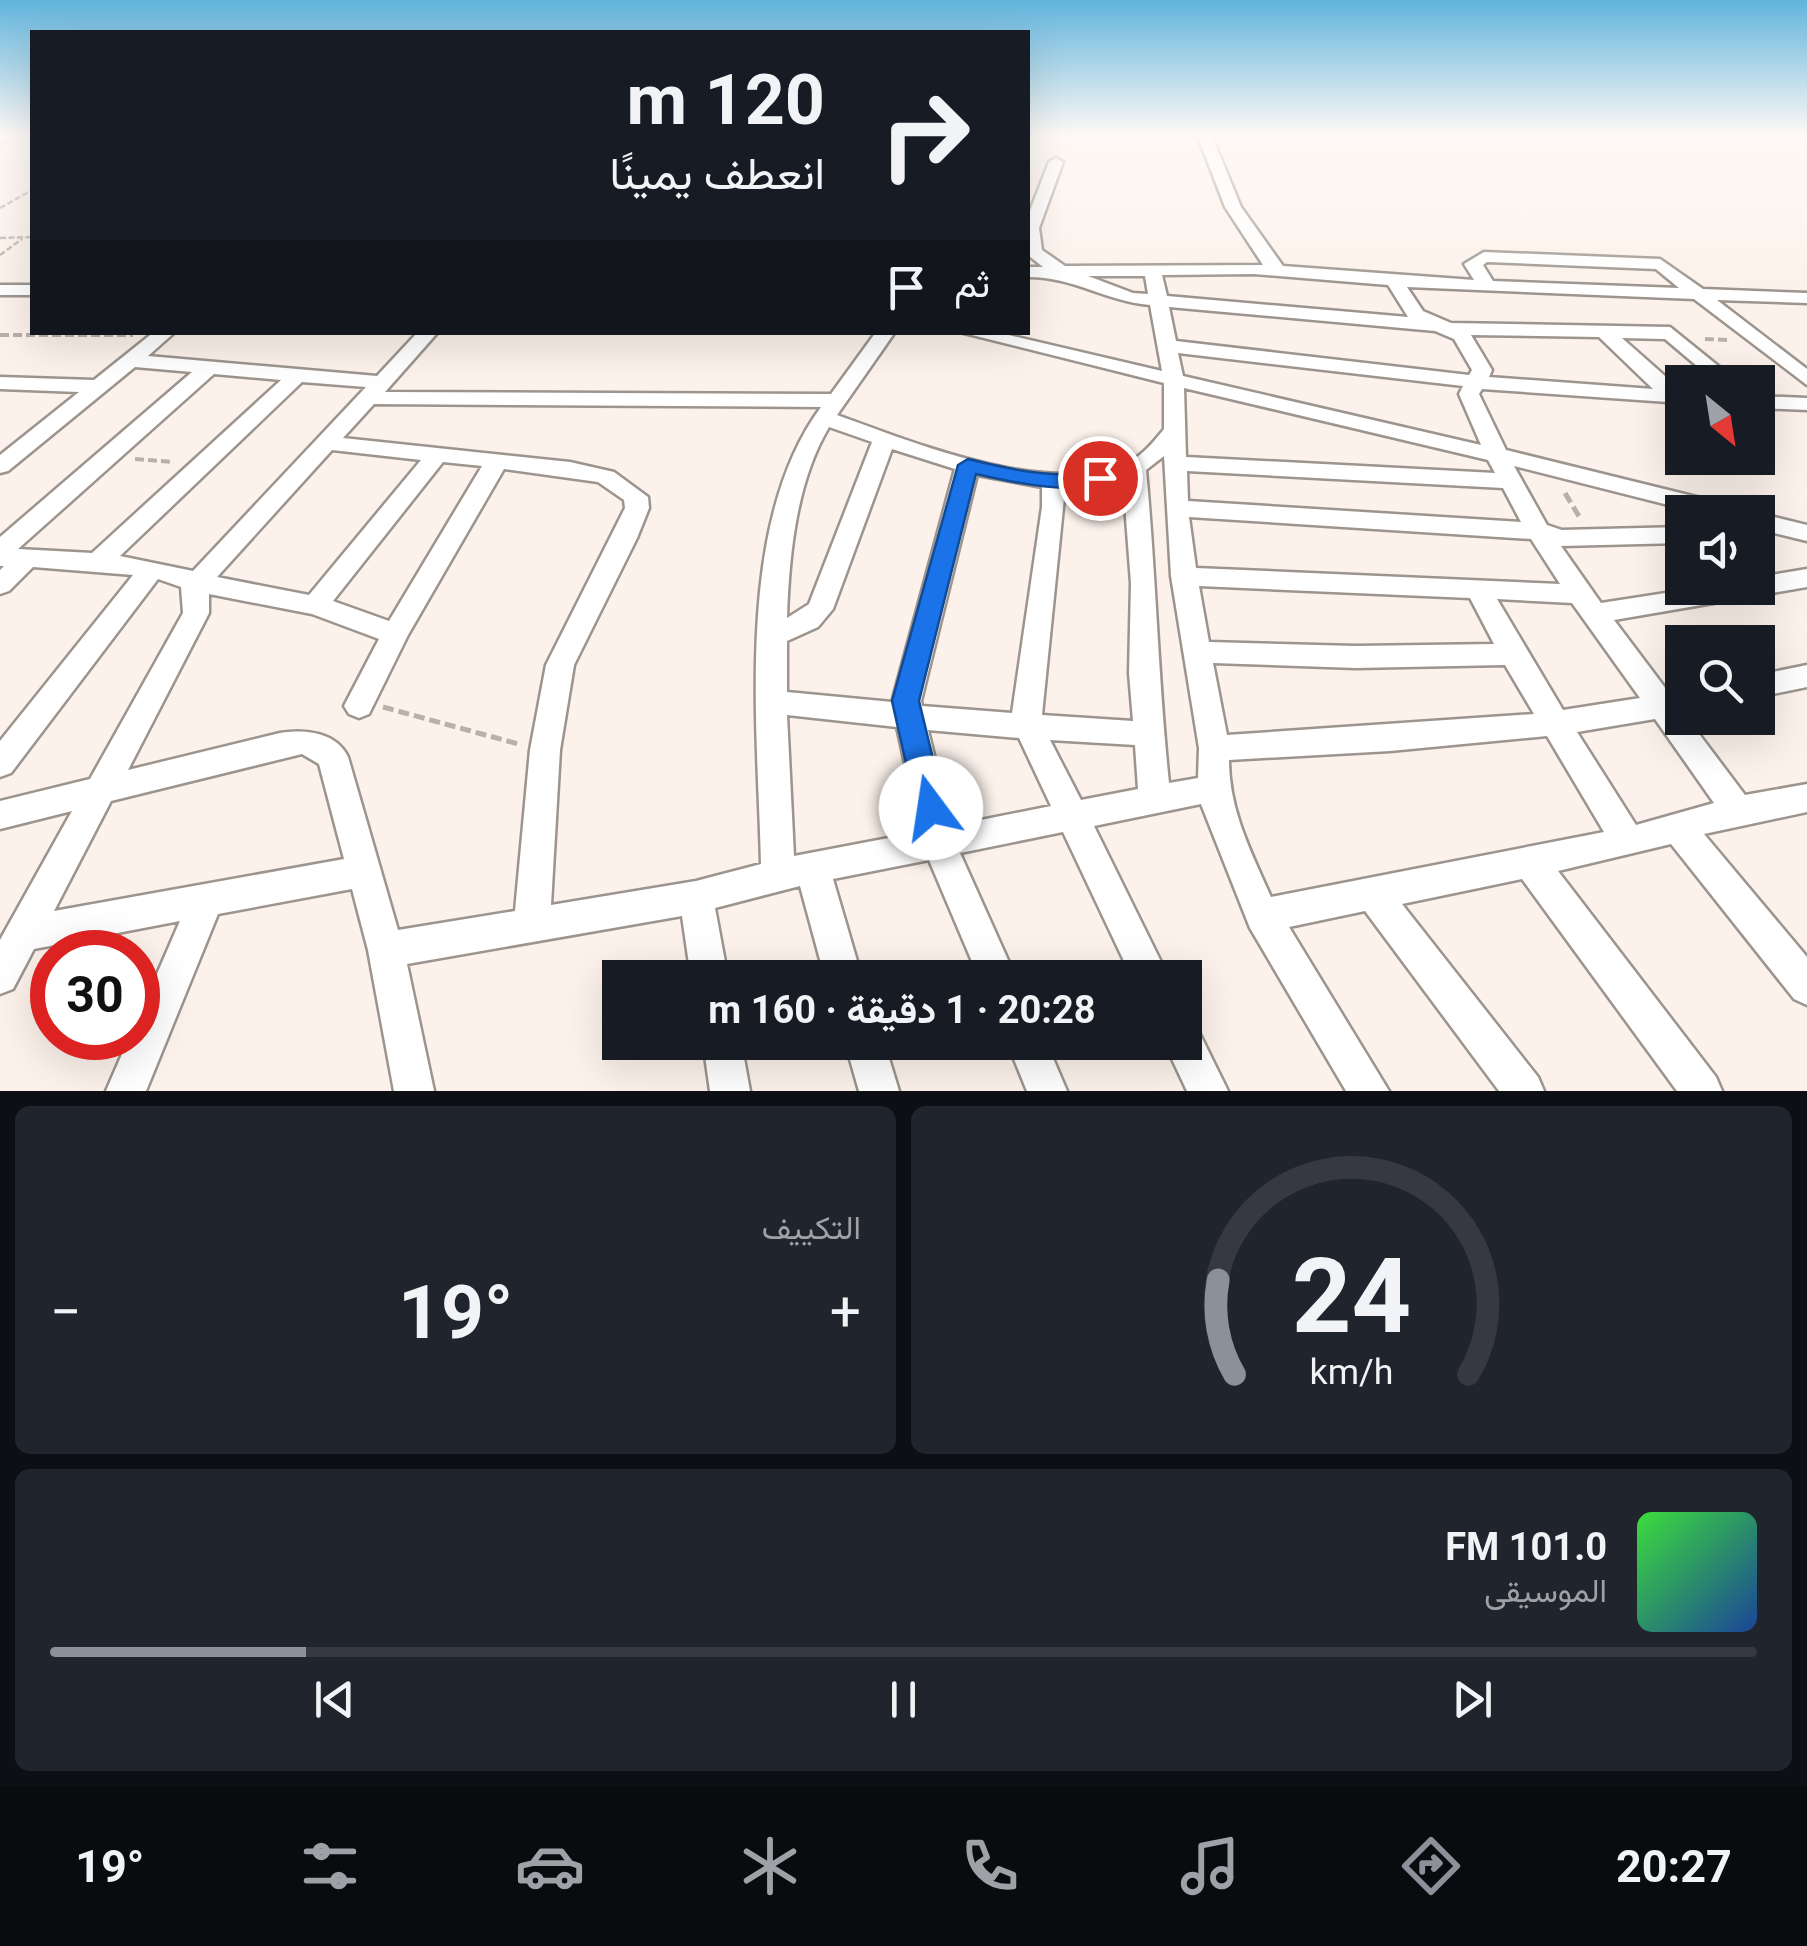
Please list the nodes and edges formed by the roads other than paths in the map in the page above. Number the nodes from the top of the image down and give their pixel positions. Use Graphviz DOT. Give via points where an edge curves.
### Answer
graph roads {
  1 [pos="1047,185"];
  2 [pos="1224,185"];
  3 [pos="1277,270"];
  4 [pos="1030,272"];
  5 [pos="1153,272"];
  6 [pos="1066,274"];
  7 [pos="1394,280"];
  8 [pos="1487,286"];
  9 [pos="0,290"];
  10 [pos="30,290"];
  11 [pos="1704,295"];
  12 [pos="1807,298"];
  13 [pos="1157,302"];
  14 [pos="1529,309"];
  15 [pos="1441,327"];
  16 [pos="1604,332"];
  17 [pos="164,335"];
  18 [pos="426,335"];
  19 [pos="884,335"];
  20 [pos="981,335"];
  21 [pos="1167,346"];
  22 [pos="132,362"];
  23 [pos="1709,365"];
  24 [pos="208,369"];
  25 [pos="299,374"];
  26 [pos="1807,380"];
  27 [pos="1174,382"];
  28 [pos="1477,382"];
  29 [pos="0,384"];
  30 [pos="97,386"];
  31 [pos="1665,386"];
  32 [pos="378,391"];
  33 [pos="1665,396"];
  34 [pos="1775,403"];
  35 [pos="1807,404"];
  36 [pos="831,409"];
  37 [pos="1175,430"];
  38 [pos="885,438"];
  39 [pos="330,442"];
  40 [pos="437,455"];
  41 [pos="1497,455"];
  42 [pos="497,461"];
  43 [pos="1175,463"];
  44 [pos="968,465"];
  45 [pos="0,466"];
  46 [pos="1134,468"];
  47 [pos="1053,479"];
  48 [pos="1513,481"];
  49 [pos="1665,497"];
  50 [pos="1176,508"];
  51 [pos="1538,532"];
  52 [pos="1665,535"];
  53 [pos="9,556"];
  54 [pos="97,563"];
  55 [pos="151,570"];
  56 [pos="1184,576"];
  57 [pos="1807,578"];
  58 [pos="197,583"];
  59 [pos="1775,583"];
  60 [pos="0,585"];
  61 [pos="1478,589"];
  62 [pos="1665,596"];
  63 [pos="1587,604"];
  64 [pos="316,605"];
  65 [pos="395,634"];
  66 [pos="774,635"];
  67 [pos="1197,652"];
  68 [pos="1513,654"];
  69 [pos="1807,676"];
  70 [pos="1775,683"];
  71 [pos="1665,697"];
  72 [pos="775,702"];
  73 [pos="1665,705"];
  74 [pos="359,706"];
  75 [pos="907,715"];
  76 [pos="1555,724"];
  77 [pos="1028,726"];
  78 [pos="1149,734"];
  79 [pos="1691,735"];
  80 [pos="1214,748"];
  81 [pos="0,764"];
  82 [pos="1213,788"];
  83 [pos="97,791"];
  84 [pos="1807,798"];
  85 [pos="1155,800"];
  86 [pos="9,810"];
  87 [pos="1738,810"];
  88 [pos="1070,817"];
  89 [pos="1680,830"];
  90 [pos="1628,842"];
  91 [pos="940,843"];
  92 [pos="1530,862"];
  93 [pos="366,871"];
  94 [pos="795,871"];
  95 [pos="1374,895"];
  96 [pos="696,897"];
  97 [pos="206,902"];
  98 [pos="1262,916"];
  99 [pos="532,925"];
  100 [pos="22,934"];
  101 [pos="386,950"];
  102 [pos="707,960"];
  103 [pos="836,960"];
  104 [pos="990,960"];
  105 [pos="1142,960"];
  106 [pos="0,976"];
  107 [pos="1807,986"];
  108 [pos="725,1060"];
  109 [pos="870,1060"];
  110 [pos="1034,1060"];
  111 [pos="1193,1060"];
  112 [pos="126,1091"];
  113 [pos="414,1091"];
  114 [pos="730,1091"];
  115 [pos="879,1091"];
  116 [pos="1047,1091"];
  117 [pos="1208,1091"];
  118 [pos="1369,1091"];
  119 [pos="1524,1091"];
  120 [pos="1702,1091"];
  1 -- 6 [label="street" via="1031,228 1034,252"];
  2 -- 3 [label="street" via="1252,242"];
  3 -- 5 [label="street"];
  3 -- 7 [label="street"];
  4 -- 6 [label="street"];
  5 -- 6 [label="street"];
  5 -- 13 [label="street"];
  6 -- 13 [label="street"];
  7 -- 8 [label="street"];
  7 -- 15 [label="street" via="1416,315"];
  8 -- 11 [label="street" via="1475,260 1602,259 1660,264"];
  8 -- 14 [label="street"];
  9 -- 10 [label="street"];
  11 -- 12 [label="street"];
  11 -- 14 [label="street"];
  11 -- 26 [label="street"];
  13 -- 15 [label="street"];
  13 -- 21 [label="street"];
  14 -- 15 [label="street"];
  14 -- 16 [label="street"];
  15 -- 28 [label="street" via="1468,342 1482,370"];
  16 -- 23 [label="street" via="1674,334"];
  16 -- 31 [label="street"];
  17 -- 22 [label="street"];
  18 -- 32 [label="street"];
  19 -- 36 [label="street"];
  20 -- 27 [label="street"];
  21 -- 27 [label="street"];
  21 -- 28 [label="street"];
  22 -- 24 [label="street"];
  22 -- 30 [label="street"];
  24 -- 25 [label="street"];
  24 -- 53 [label="street"];
  25 -- 32 [label="street"];
  25 -- 54 [label="street"];
  27 -- 37 [label="street"];
  27 -- 41 [label="street"];
  28 -- 33 [label="street"];
  28 -- 41 [label="street" via="1470,394"];
  29 -- 30 [label="street"];
  30 -- 45 [label="street"];
  32 -- 36 [label="street"];
  32 -- 39 [label="street"];
  34 -- 35 [label="street"];
  36 -- 38 [label="street"];
  36 -- 66 [label="street" via="795,479"];
  37 -- 43 [label="street"];
  37 -- 46 [label="street"];
  38 -- 44 [label="street"];
  38 -- 66 [label="street" via="820,609"];
  39 -- 40 [label="street"];
  39 -- 58 [label="street"];
  40 -- 42 [label="street"];
  40 -- 64 [label="street"];
  41 -- 48 [label="street"];
  41 -- 49 [label="street"];
  42 -- 65 [label="street"];
  42 -- 99 [label="street" via="606,477 636,497 625,538 560,665 544,750"];
  43 -- 48 [label="street"];
  43 -- 50 [label="street"];
  44 -- 47 [label="street"];
  44 -- 75 [label="street"];
  46 -- 47 [label="street" via="1100,478"];
  46 -- 78 [label="street"];
  47 -- 77 [label="street"];
  48 -- 51 [label="street"];
  50 -- 51 [label="street"];
  50 -- 56 [label="street"];
  51 -- 52 [label="street" via="1562,538"];
  51 -- 63 [label="street"];
  53 -- 54 [label="street"];
  53 -- 60 [label="street"];
  54 -- 55 [label="street"];
  55 -- 58 [label="street"];
  55 -- 81 [label="street"];
  56 -- 61 [label="street"];
  56 -- 67 [label="street"];
  57 -- 59 [label="street"];
  58 -- 64 [label="street"];
  58 -- 83 [label="street" via="196,613"];
  61 -- 63 [label="street"];
  61 -- 68 [label="street"];
  62 -- 63 [label="street"];
  63 -- 71 [label="street"];
  64 -- 65 [label="street"];
  65 -- 74 [label="street"];
  66 -- 72 [label="street"];
  67 -- 68 [label="street"];
  67 -- 80 [label="street"];
  68 -- 76 [label="street"];
  69 -- 70 [label="street"];
  72 -- 75 [label="street"];
  72 -- 94 [label="street"];
  73 -- 76 [label="street"];
  75 -- 77 [label="street"];
  75 -- 91 [label="street"];
  76 -- 80 [label="street"];
  76 -- 90 [label="street"];
  77 -- 78 [label="street"];
  77 -- 88 [label="street"];
  78 -- 85 [label="street"];
  79 -- 87 [label="street"];
  80 -- 82 [label="street"];
  82 -- 85 [label="street"];
  82 -- 98 [label="street"];
  83 -- 86 [label="street"];
  83 -- 93 [label="street" via="302,742 334,757"];
  83 -- 100 [label="street"];
  84 -- 87 [label="street"];
  85 -- 88 [label="street"];
  87 -- 89 [label="street"];
  88 -- 91 [label="street"];
  88 -- 105 [label="street"];
  89 -- 90 [label="street"];
  89 -- 107 [label="street"];
  90 -- 92 [label="street"];
  91 -- 94 [label="street"];
  91 -- 104 [label="street"];
  92 -- 95 [label="street"];
  92 -- 120 [label="street"];
  93 -- 97 [label="street"];
  93 -- 101 [label="street"];
  94 -- 96 [label="street"];
  94 -- 103 [label="street"];
  95 -- 98 [label="street"];
  95 -- 119 [label="street"];
  96 -- 99 [label="street"];
  96 -- 102 [label="street"];
  97 -- 100 [label="street"];
  97 -- 112 [label="street"];
  98 -- 118 [label="street"];
  99 -- 101 [label="street"];
  100 -- 106 [label="street"];
  101 -- 113 [label="street"];
  108 -- 114 [label="street"];
  109 -- 115 [label="street"];
  110 -- 116 [label="street"];
  111 -- 117 [label="street"];
}
